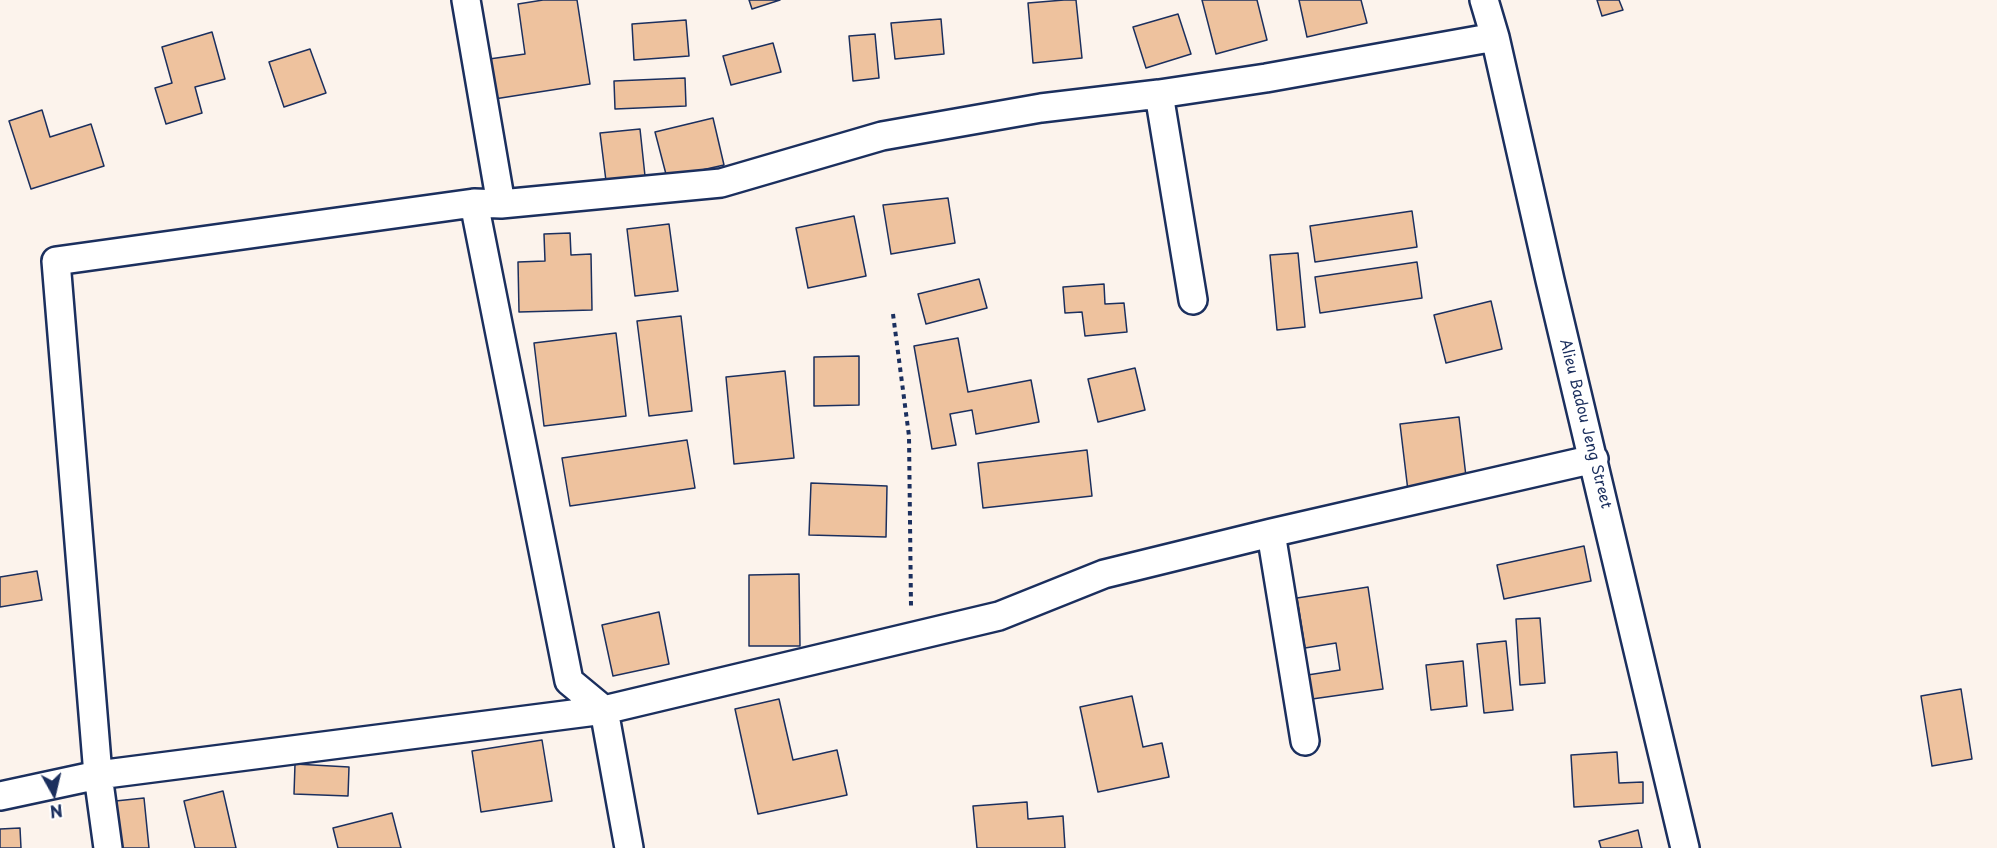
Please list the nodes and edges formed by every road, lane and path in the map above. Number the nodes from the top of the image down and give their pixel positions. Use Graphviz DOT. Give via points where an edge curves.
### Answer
graph roads {
  1 [pos="466,0"];
  2 [pos="1484,0"];
  3 [pos="1495,37"];
  4 [pos="1159,94"];
  5 [pos="487,204"];
  6 [pos="1193,300"];
  7 [pos="893,314"];
  8 [pos="1594,459"];
  9 [pos="1271,533"];
  10 [pos="911,637"];
  11 [pos="604,710"];
  12 [pos="1305,741"];
  13 [pos="98,775"];
  14 [pos="0,796"];
  15 [pos="108,848"];
  16 [pos="629,848"];
  17 [pos="1685,848"];
  1 -- 5 [label="street"];
  2 -- 3 [label="street, Alieu Badou Jeng Street"];
  3 -- 4 [label="street"];
  3 -- 8 [label="street, Alieu Badou Jeng Street"];
  4 -- 5 [label="street" via="1041,108 882,136 721,183"];
  4 -- 6 [label="street"];
  5 -- 11 [label="street" via="570,681"];
  5 -- 13 [label="street" via="56,261"];
  7 -- 10 [label="path" via="909,436"];
  8 -- 9 [label="street"];
  8 -- 17 [label="street, Alieu Badou Jeng Street"];
  9 -- 10 [label="street" via="1104,574 999,616"];
  9 -- 12 [label="street"];
  10 -- 11 [label="street"];
  11 -- 13 [label="street"];
  11 -- 16 [label="street"];
  13 -- 14 [label="street"];
  13 -- 15 [label="street"];
}
